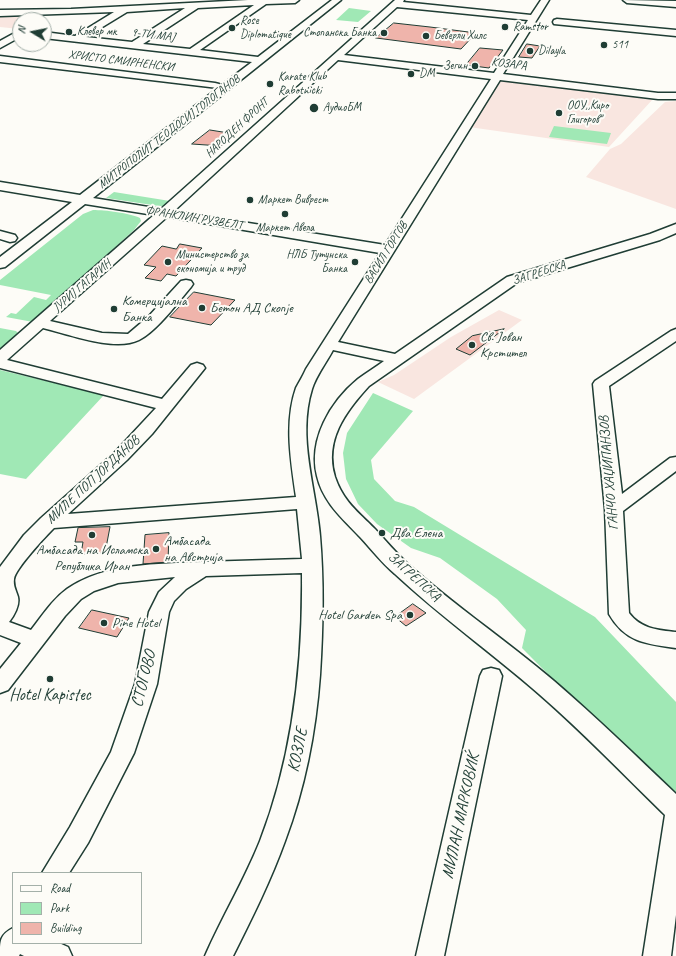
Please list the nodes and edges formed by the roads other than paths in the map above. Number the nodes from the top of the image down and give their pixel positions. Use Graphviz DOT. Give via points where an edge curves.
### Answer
graph roads {
  1 [pos="286,0"];
  2 [pos="295,0"];
  3 [pos="337,0"];
  4 [pos="545,0"];
  5 [pos="627,0"];
  6 [pos="263,2"];
  7 [pos="398,2"];
  8 [pos="195,3"];
  9 [pos="676,4"];
  10 [pos="46,9"];
  11 [pos="126,9"];
  12 [pos="43,12"];
  13 [pos="0,13"];
  14 [pos="533,18"];
  15 [pos="557,22"];
  16 [pos="5,30"];
  17 [pos="12,31"];
  18 [pos="676,33"];
  19 [pos="52,36"];
  20 [pos="12,38"];
  21 [pos="76,39"];
  22 [pos="0,45"];
  23 [pos="133,46"];
  24 [pos="192,52"];
  25 [pos="336,56"];
  26 [pos="0,59"];
  27 [pos="260,60"];
  28 [pos="498,76"];
  29 [pos="214,86"];
  30 [pos="676,95"];
  31 [pos="0,186"];
  32 [pos="82,200"];
  33 [pos="164,213"];
  34 [pos="676,228"];
  35 [pos="676,233"];
  36 [pos="656,237"];
  37 [pos="388,250"];
  38 [pos="0,264"];
  39 [pos="186,284"];
  40 [pos="39,323"];
  41 [pos="676,334"];
  42 [pos="329,345"];
  43 [pos="0,358"];
  44 [pos="396,359"];
  45 [pos="0,363"];
  46 [pos="197,368"];
  47 [pos="165,405"];
  48 [pos="676,462"];
  49 [pos="306,502"];
  50 [pos="614,509"];
  51 [pos="48,522"];
  52 [pos="309,529"];
  53 [pos="310,566"];
  54 [pos="202,569"];
  55 [pos="0,618"];
  56 [pos="0,627"];
  57 [pos="35,640"];
  58 [pos="676,640"];
  59 [pos="491,676"];
  60 [pos="0,684"];
  61 [pos="676,810"];
  62 [pos="676,817"];
  63 [pos="57,872"];
  64 [pos="0,935"];
  65 [pos="12,940"];
  66 [pos="12,942"];
  67 [pos="27,944"];
  68 [pos="3,956"];
  69 [pos="58,956"];
  70 [pos="219,956"];
  71 [pos="430,956"];
  72 [pos="657,956"];
  1 -- 2 [label="street"];
  1 -- 6 [label="street"];
  3 -- 27 [label="street, МИТРОПОЛИТ ТЕОДОСИЈ ГОЛОГАНОВ"];
  4 -- 14 [label="street, ВАСИЛ ЃОРГОВ"];
  5 -- 9 [label="street"];
  6 -- 8 [label="street"];
  6 -- 24 [label="street"];
  7 -- 14 [label="street"];
  7 -- 25 [label="street, НАРОДЕН ФРОНТ"];
  8 -- 11 [label="street"];
  8 -- 23 [label="street"];
  10 -- 11 [label="street"];
  10 -- 12 [label="street"];
  10 -- 13 [label="street"];
  11 -- 21 [label="street"];
  14 -- 28 [label="street, ВАСИЛ ЃОРГОВ"];
  15 -- 18 [label="street"];
  16 -- 17 [label="street"];
  19 -- 21 [label="street, 9-ТИ МАЈ"];
  20 -- 22 [label="street"];
  21 -- 23 [label="street, 9-ТИ МАЈ"];
  23 -- 24 [label="street, 9-ТИ МАЈ"];
  24 -- 27 [label="street, 9-ТИ МАЈ"];
  25 -- 28 [label="street, КОЗАРА"];
  25 -- 33 [label="street, НАРОДЕН ФРОНТ"];
  26 -- 29 [label="street, ХРИСТО СМИРНЕНСКИ"];
  27 -- 32 [label="street, МИТРОПОЛИТ ТЕОДОСИЈ ГОЛОГАНОВ"];
  28 -- 30 [label="street, КОЗАРА" via="658,96"];
  28 -- 37 [label="street, ВАСИЛ ЃОРГОВ"];
  31 -- 32 [label="street, ФРАНКЛИН РУЗВЕЛТ"];
  32 -- 33 [label="street, ФРАНКЛИН РУЗВЕЛТ"];
  32 -- 38 [label="street, МИТРОПОЛИТ ТЕОДОСИЈ ГОЛОГАНОВ"];
  33 -- 37 [label="street, ФРАНКЛИН РУЗВЕЛТ"];
  33 -- 40 [label="street, ЈУРИЈ ГАГАРИН"];
  34 -- 36 [label="street, ЗАГРЕБСКА"];
  35 -- 36 [label="street"];
  36 -- 44 [label="street, ЗАГРЕБСКА" via="512,280"];
  37 -- 42 [label="street, ВАСИЛ ЃОРГОВ"];
  39 -- 40 [label="street" via="139,334 128,339 113,339"];
  40 -- 43 [label="street, ЈУРИЈ ГАГАРИН"];
  41 -- 50 [label="street, ГАНЧО ХАЏИПАНЗОВ" via="601,384"];
  42 -- 44 [label="street"];
  42 -- 49 [label="street, ВАСИЛ ЃОРГОВ" via="305,388 300,412 298,455"];
  44 -- 61 [label="street, ЗАГРЕПСКА" via="362,382 336,413 323,444 323,464 332,493 350,516 405,572 546,687"];
  45 -- 47 [label="street"];
  46 -- 47 [label="street, МИЛЕ ПОП ЈОРДАНОВ"];
  47 -- 51 [label="street, МИЛЕ ПОП ЈОРДАНОВ" via="121,456"];
  48 -- 50 [label="street"];
  49 -- 51 [label="street"];
  49 -- 52 [label="street, ВАСИЛ ЃОРГОВ"];
  50 -- 58 [label="street, ГАНЧО ХАЏИПАНЗОВ" via="619,614 625,624 634,630 648,636"];
  51 -- 55 [label="street, МИЛЕ ПОП ЈОРДАНОВ" via="4,576 4,588 8,598 5,612"];
  52 -- 53 [label="street, КОЗЛЕ"];
  53 -- 54 [label="street"];
  53 -- 70 [label="street, КОЗЛЕ" via="308,686 294,774 273,840"];
  54 -- 57 [label="street" via="134,573 99,582 74,594"];
  54 -- 63 [label="street, СТОГОВО" via="179,584 166,597 159,612 146,684 122,753"];
  56 -- 57 [label="street"];
  57 -- 60 [label="street"];
  59 -- 71 [label="street, МИЛАН МАРКОВИЌ"];
  62 -- 72 [label="street"];
  64 -- 65 [label="street"];
  66 -- 68 [label="street"];
  67 -- 69 [label="street"];
}
